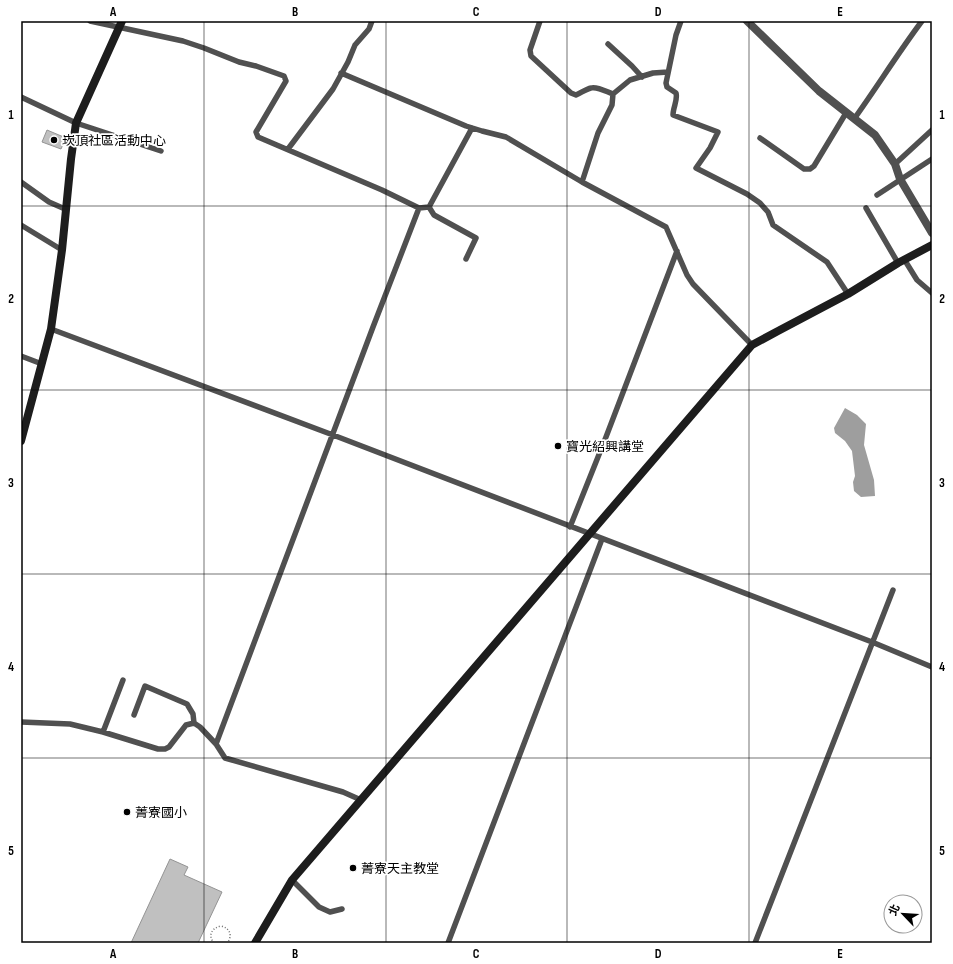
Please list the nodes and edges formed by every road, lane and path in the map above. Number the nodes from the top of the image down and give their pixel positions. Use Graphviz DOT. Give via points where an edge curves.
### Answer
graph roads {
  1 [pos="90,21"];
  2 [pos="372,21"];
  3 [pos="540,21"];
  4 [pos="681,21"];
  5 [pos="747,21"];
  6 [pos="922,21"];
  7 [pos="120,25"];
  8 [pos="608,44"];
  9 [pos="668,72"];
  10 [pos="341,73"];
  11 [pos="642,77"];
  12 [pos="613,94"];
  13 [pos="21,97"];
  14 [pos="846,113"];
  15 [pos="854,119"];
  16 [pos="76,122"];
  17 [pos="472,128"];
  18 [pos="932,130"];
  19 [pos="760,138"];
  20 [pos="288,149"];
  21 [pos="161,151"];
  22 [pos="932,159"];
  23 [pos="895,164"];
  24 [pos="900,180"];
  25 [pos="21,182"];
  26 [pos="582,182"];
  27 [pos="877,195"];
  28 [pos="429,207"];
  29 [pos="419,208"];
  30 [pos="866,208"];
  31 [pos="65,209"];
  32 [pos="21,225"];
  33 [pos="932,233"];
  34 [pos="932,245"];
  35 [pos="62,250"];
  36 [pos="677,251"];
  37 [pos="466,259"];
  38 [pos="901,261"];
  39 [pos="848,294"];
  40 [pos="932,294"];
  41 [pos="51,329"];
  42 [pos="752,345"];
  43 [pos="21,356"];
  44 [pos="42,364"];
  45 [pos="333,435"];
  46 [pos="21,440"];
  47 [pos="570,527"];
  48 [pos="590,533"];
  49 [pos="602,538"];
  50 [pos="893,590"];
  51 [pos="872,642"];
  52 [pos="932,666"];
  53 [pos="122,680"];
  54 [pos="134,715"];
  55 [pos="21,722"];
  56 [pos="194,723"];
  57 [pos="103,732"];
  58 [pos="216,744"];
  59 [pos="361,800"];
  60 [pos="292,880"];
  61 [pos="342,909"];
  62 [pos="214,943"];
  63 [pos="227,943"];
  64 [pos="255,943"];
  65 [pos="448,943"];
  66 [pos="755,943"];
  1 -- 7 [label="lane"];
  2 -- 10 [label="lane" via="369,29 355,45"];
  3 -- 12 [label="lane" via="530,50 531,56 571,93 576,95 595,88"];
  4 -- 9 [label="lane"];
  5 -- 14 [label="street" via="819,91"];
  6 -- 15 [label="lane"];
  7 -- 16 [label="street"];
  7 -- 20 [label="lane" via="204,48 284,76 286,81 256,132 258,137"];
  8 -- 11 [label="lane"];
  9 -- 11 [label="lane"];
  9 -- 39 [label="lane" via="667,87 676,92 677,97 673,115 718,132 696,168 760,203 768,212 773,225 827,262"];
  10 -- 17 [label="lane"];
  10 -- 20 [label="lane" via="333,89"];
  11 -- 12 [label="lane" via="630,80"];
  12 -- 26 [label="lane" via="612,105 598,133"];
  13 -- 16 [label="lane"];
  14 -- 15 [label="street"];
  14 -- 19 [label="lane" via="810,169 804,169"];
  15 -- 23 [label="street" via="875,135"];
  16 -- 21 [label="lane"];
  16 -- 31 [label="street"];
  17 -- 26 [label="lane" via="506,137"];
  17 -- 28 [label="lane"];
  18 -- 23 [label="lane"];
  20 -- 29 [label="lane"];
  22 -- 24 [label="lane"];
  23 -- 24 [label="street"];
  24 -- 27 [label="lane"];
  24 -- 33 [label="street"];
  25 -- 31 [label="lane" via="49,202"];
  26 -- 36 [label="lane" via="666,228"];
  28 -- 29 [label="lane"];
  28 -- 37 [label="lane" via="434,215 476,238"];
  29 -- 45 [label="lane"];
  30 -- 38 [label="lane"];
  31 -- 35 [label="street"];
  32 -- 35 [label="lane"];
  34 -- 38 [label="street"];
  35 -- 41 [label="street"];
  36 -- 42 [label="lane" via="693,284"];
  36 -- 47 [label="lane"];
  38 -- 39 [label="street"];
  38 -- 40 [label="lane"];
  39 -- 42 [label="street"];
  41 -- 44 [label="street"];
  41 -- 45 [label="lane"];
  42 -- 48 [label="street"];
  43 -- 44 [label="lane"];
  44 -- 46 [label="street"];
  45 -- 47 [label="lane"];
  45 -- 58 [label="lane"];
  47 -- 48 [label="lane"];
  48 -- 49 [label="lane"];
  48 -- 59 [label="street"];
  49 -- 51 [label="lane"];
  49 -- 65 [label="lane"];
  50 -- 51 [label="lane"];
  51 -- 52 [label="lane"];
  51 -- 66 [label="lane"];
  53 -- 57 [label="lane"];
  54 -- 56 [label="lane" via="145,686 187,704 193,714"];
  55 -- 57 [label="lane" via="70,724"];
  56 -- 57 [label="lane" via="186,725 165,749"];
  56 -- 58 [label="lane"];
  58 -- 59 [label="lane" via="225,758 343,792"];
  59 -- 60 [label="street"];
  60 -- 61 [label="lane" via="319,907 330,912"];
  60 -- 64 [label="street"];
  62 -- 63 [label="path" via="211,933 221,926 229,931"];
}
